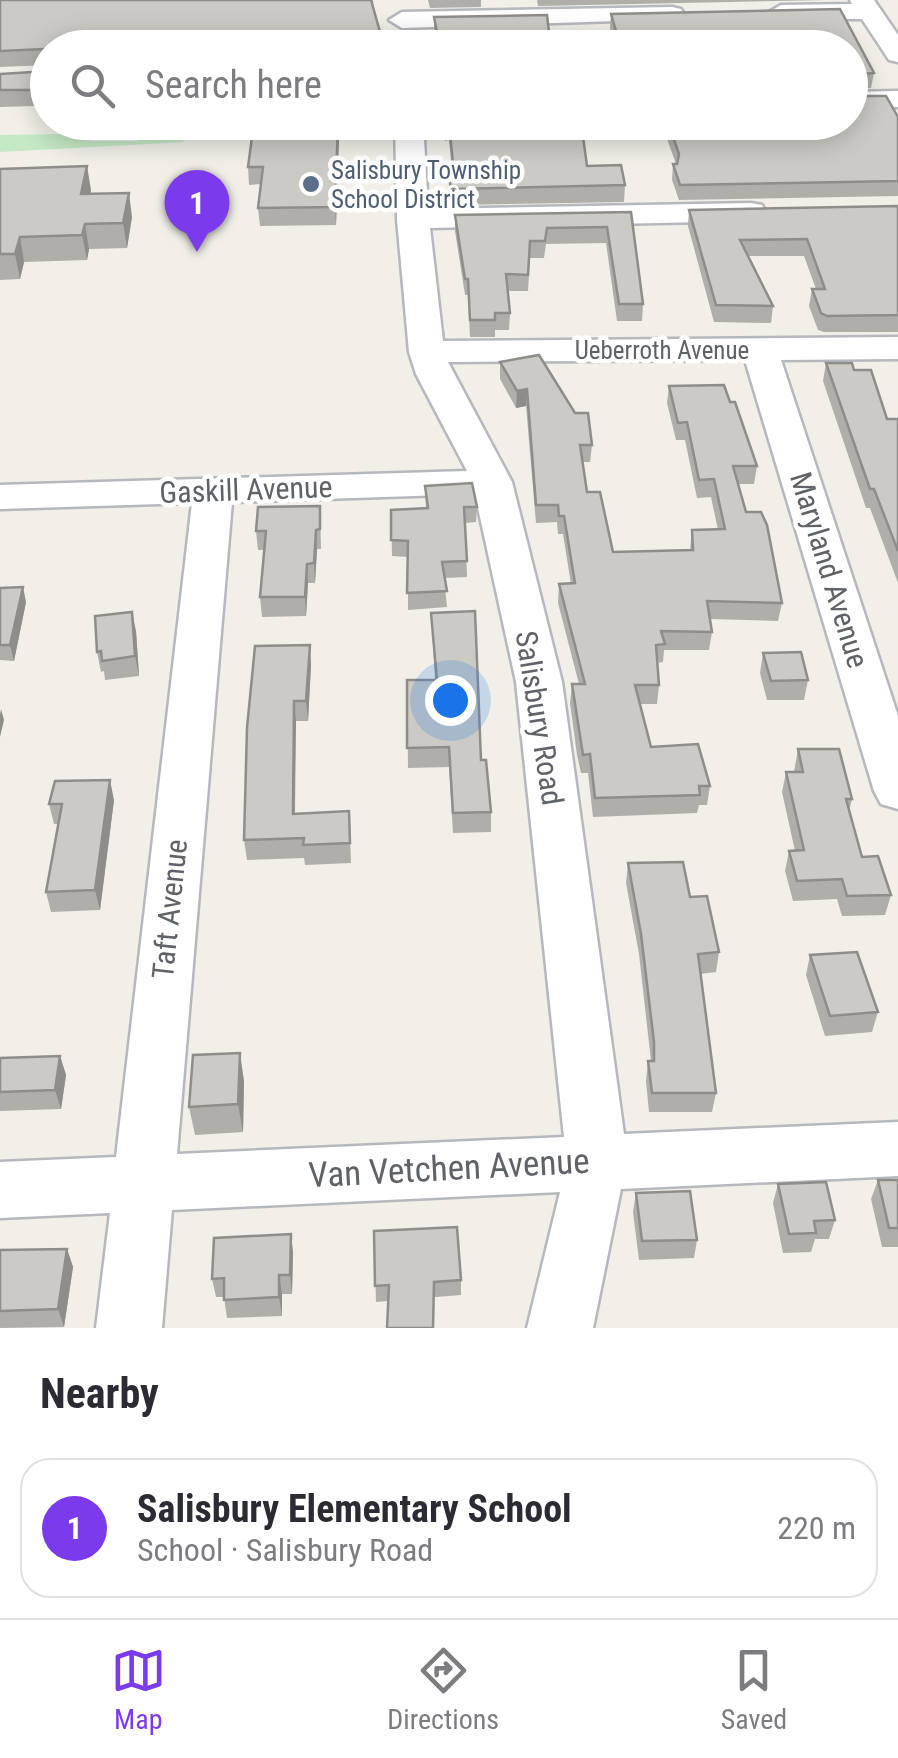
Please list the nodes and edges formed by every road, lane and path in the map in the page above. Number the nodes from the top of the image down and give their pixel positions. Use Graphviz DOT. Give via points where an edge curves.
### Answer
graph roads {
  1 [pos="866,5"];
  2 [pos="401,10"];
  3 [pos="753,13"];
  4 [pos="695,14"];
  5 [pos="896,48"];
  6 [pos="898,99"];
  7 [pos="868,100"];
  8 [pos="410,140"];
  9 [pos="782,211"];
  10 [pos="413,219"];
  11 [pos="898,348"];
  12 [pos="760,350"];
  13 [pos="427,352"];
  14 [pos="492,482"];
  15 [pos="213,491"];
  16 [pos="0,497"];
  17 [pos="898,791"];
  18 [pos="898,1149"];
  19 [pos="597,1161"];
  20 [pos="143,1183"];
  21 [pos="0,1190"];
  22 [pos="129,1328"];
  23 [pos="560,1328"];
  1 -- 3 [label="street"];
  1 -- 5 [label="street"];
  2 -- 4 [label="street"];
  6 -- 7 [label="street"];
  8 -- 10 [label="street, Salisbury Road"];
  9 -- 10 [label="street"];
  10 -- 13 [label="street, Salisbury Road"];
  11 -- 12 [label="street, Ueberroth Avenue"];
  12 -- 13 [label="street, Ueberroth Avenue"];
  12 -- 17 [label="street, Maryland Avenue"];
  13 -- 14 [label="street, Salisbury Road"];
  14 -- 15 [label="street, Gaskill Avenue"];
  14 -- 19 [label="street, Salisbury Road" via="538,682"];
  15 -- 16 [label="street, Gaskill Avenue"];
  15 -- 20 [label="street, Taft Avenue"];
  18 -- 19 [label="street, Van Vetchen Avenue"];
  19 -- 20 [label="street, Van Vetchen Avenue"];
  19 -- 23 [label="street, Salisbury Road"];
  20 -- 21 [label="street, Van Vetchen Avenue"];
  20 -- 22 [label="street, Taft Avenue"];
}
